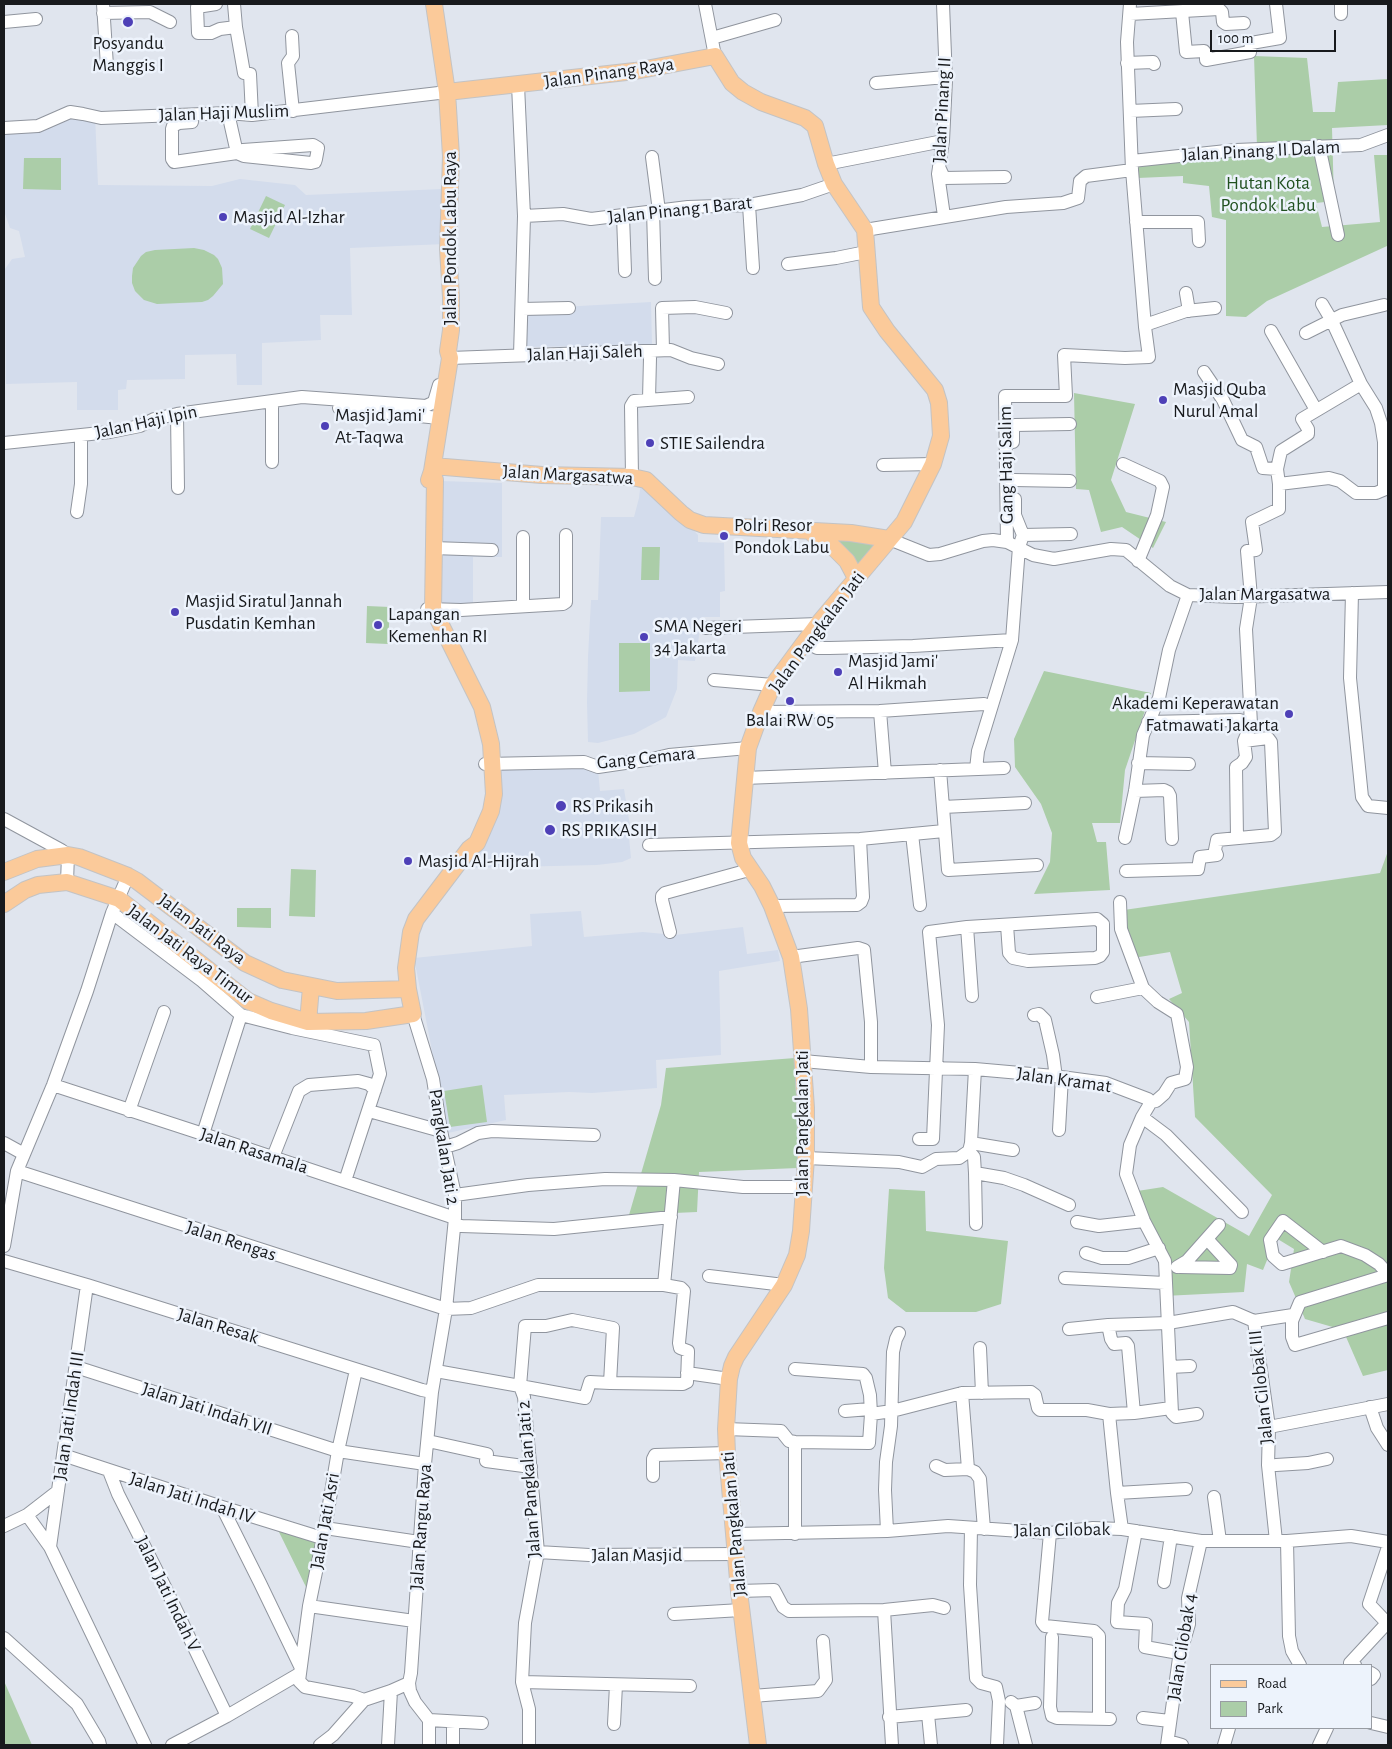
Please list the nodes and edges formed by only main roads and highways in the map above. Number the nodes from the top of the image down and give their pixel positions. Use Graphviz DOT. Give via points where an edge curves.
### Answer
graph roads {
  1 [pos="434,4"];
  2 [pos="452,96"];
  3 [pos="865,230"];
  4 [pos="432,480"];
  5 [pos="807,530"];
  6 [pos="889,539"];
  7 [pos="856,578"];
  8 [pos="4,872"];
  9 [pos="4,904"];
  10 [pos="311,987"];
  11 [pos="408,989"];
  12 [pos="413,1014"];
  13 [pos="308,1022"];
  14 [pos="758,1745"];
  1 -- 2 [label="main road, Jalan Pondok Labu Raya"];
  2 -- 3 [label="main road, Jalan Pinang Raya" via="635,71 715,56 732,83 742,92 805,118 815,126 834,184"];
  2 -- 4 [label="main road, Jalan Pondok Labu Raya" via="448,249 451,330"];
  3 -- 6 [label="main road, Jalan Pangkalan Jati" via="871,308 936,390 939,403 941,436 933,464 904,522"];
  4 -- 5 [label="main road, Jalan Margasatwa" via="542,475 632,477 646,480 681,514 704,525"];
  4 -- 11 [label="main road, Jalan Pondok Labu Raya" via="430,609 475,708 494,794 491,811 477,843 416,919 407,952"];
  5 -- 6 [label="main road, Jalan Margasatwa"];
  5 -- 7 [label="main road" via="833,547"];
  6 -- 7 [label="main road, Jalan Pangkalan Jati"];
  7 -- 14 [label="main road, Jalan Pangkalan Jati" via="818,624 809,645 773,685 769,712 748,748 752,777 742,843 743,858 772,906 790,957 799,1009 806,1108 800,1246 784,1285 736,1357 729,1379 727,1453 741,1610"];
  8 -- 10 [label="main road, Jalan Jati Raya" via="37,859 68,855 79,857 128,876 245,963 282,980"];
  9 -- 13 [label="main road, Jalan Jati Raya Timur" via="38,885 67,882 116,906 248,1001"];
  10 -- 11 [label="main road, Jalan Jati Raya" via="337,991"];
  10 -- 13 [label="main road"];
  11 -- 12 [label="main road, Jalan Pondok Labu Raya"];
  12 -- 13 [label="main road, Jalan Jati Raya Timur" via="366,1021"];
}
